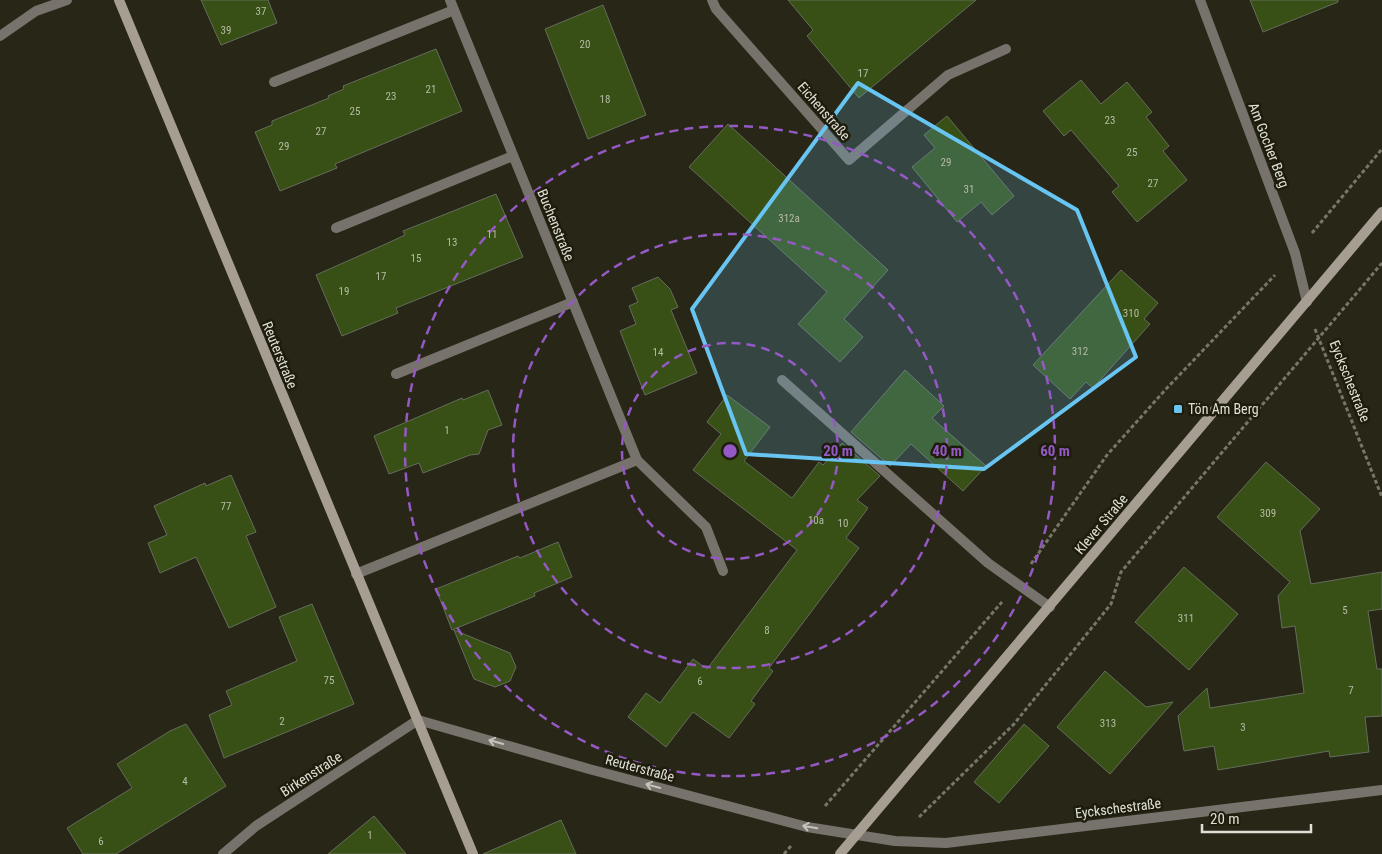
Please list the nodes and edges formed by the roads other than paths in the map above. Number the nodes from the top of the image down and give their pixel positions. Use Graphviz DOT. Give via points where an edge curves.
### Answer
graph roads {
  1 [pos="67,0"];
  2 [pos="119,0"];
  3 [pos="450,0"];
  4 [pos="712,0"];
  5 [pos="1200,0"];
  6 [pos="454,10"];
  7 [pos="0,36"];
  8 [pos="1006,49"];
  9 [pos="274,82"];
  10 [pos="513,156"];
  11 [pos="1382,212"];
  12 [pos="336,228"];
  13 [pos="573,302"];
  14 [pos="1307,302"];
  15 [pos="396,374"];
  16 [pos="782,380"];
  17 [pos="637,460"];
  18 [pos="723,571"];
  19 [pos="356,574"];
  20 [pos="1050,607"];
  21 [pos="418,720"];
  22 [pos="1382,790"];
  23 [pos="858,834"];
  24 [pos="222,854"];
  25 [pos="473,854"];
  26 [pos="840,854"];
  1 -- 7 [label="street" via="36,11"];
  2 -- 19 [label="street, Reuterstraße"];
  3 -- 6 [label="street, Buchenstraße"];
  4 -- 8 [label="street, Eichenstraße" via="716,9 849,160 948,75"];
  5 -- 14 [label="street, Am Gocher Berg" via="1295,253"];
  6 -- 9 [label="street"];
  6 -- 10 [label="street, Buchenstraße"];
  10 -- 12 [label="street"];
  10 -- 13 [label="street, Buchenstraße"];
  11 -- 14 [label="street, Klever Straße"];
  13 -- 15 [label="street"];
  13 -- 17 [label="street, Buchenstraße"];
  14 -- 20 [label="street, Klever Straße"];
  16 -- 20 [label="street" via="988,563"];
  17 -- 18 [label="street, Buchenstraße" via="706,527"];
  17 -- 19 [label="street"];
  19 -- 21 [label="street, Reuterstraße"];
  20 -- 23 [label="street, Klever Straße"];
  23 -- 21 [label="street, Reuterstraße, one-way" via="807,827"];
  21 -- 24 [label="street, Birkenstraße" via="256,826"];
  21 -- 25 [label="street, Reuterstraße"];
  22 -- 23 [label="street, Eyckschestraße" via="946,843 895,841"];
  23 -- 26 [label="street, Klever Straße"];
}
